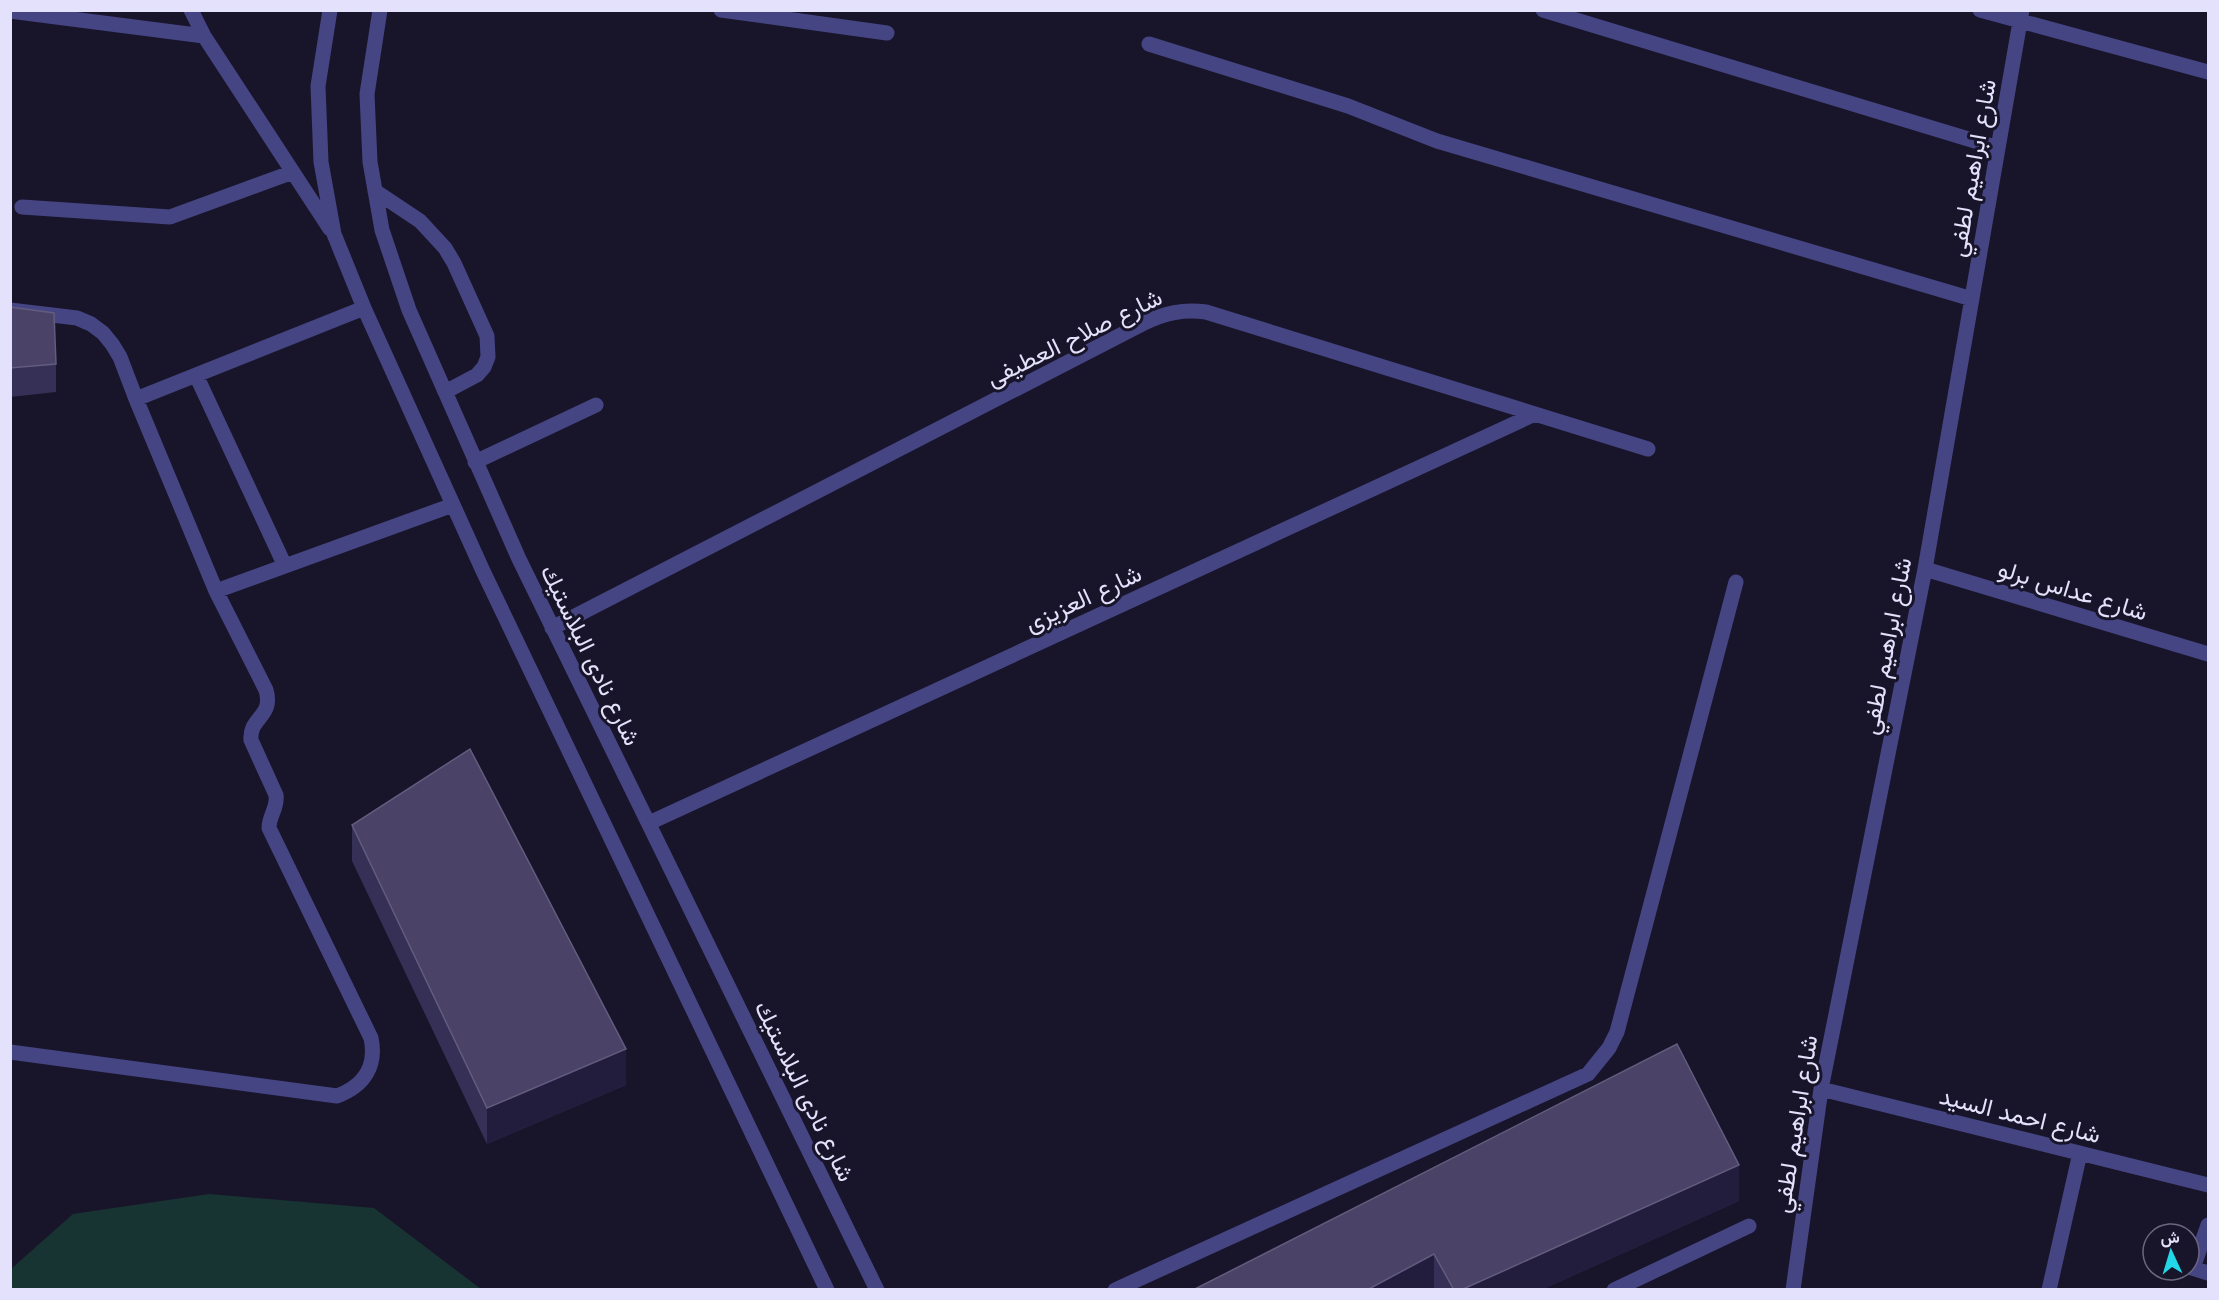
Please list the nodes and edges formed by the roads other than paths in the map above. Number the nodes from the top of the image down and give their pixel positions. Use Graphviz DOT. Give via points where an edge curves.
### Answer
graph roads {
  1 [pos="191,10"];
  2 [pos="330,10"];
  3 [pos="380,10"];
  4 [pos="721,10"];
  5 [pos="1543,10"];
  6 [pos="1980,10"];
  7 [pos="10,11"];
  8 [pos="2021,15"];
  9 [pos="887,33"];
  10 [pos="204,36"];
  11 [pos="1149,44"];
  12 [pos="2208,72"];
  13 [pos="1998,148"];
  14 [pos="293,172"];
  15 [pos="375,191"];
  16 [pos="22,207"];
  17 [pos="334,234"];
  18 [pos="1972,299"];
  19 [pos="364,308"];
  20 [pos="10,310"];
  21 [pos="196,375"];
  22 [pos="445,392"];
  23 [pos="136,399"];
  24 [pos="596,405"];
  25 [pos="1535,414"];
  26 [pos="1648,449"];
  27 [pos="475,462"];
  28 [pos="453,505"];
  29 [pos="285,566"];
  30 [pos="1925,568"];
  31 [pos="1736,582"];
  32 [pos="216,591"];
  33 [pos="552,628"];
  34 [pos="2208,654"];
  35 [pos="649,824"];
  36 [pos="10,1052"];
  37 [pos="1821,1089"];
  38 [pos="2080,1153"];
  39 [pos="2208,1185"];
  40 [pos="2208,1225"];
  41 [pos="1749,1226"];
  42 [pos="2201,1242"];
  43 [pos="827,1290"];
  44 [pos="877,1290"];
  45 [pos="1115,1290"];
  46 [pos="1614,1290"];
  47 [pos="1793,1290"];
  48 [pos="2049,1290"];
  1 -- 10 [label="street"];
  2 -- 17 [label="street" via="318,86 321,162"];
  3 -- 15 [label="street, شارع نادى البلاستيك" via="367,94"];
  4 -- 9 [label="street"];
  5 -- 13 [label="street"];
  6 -- 8 [label="street"];
  7 -- 10 [label="street"];
  8 -- 12 [label="street"];
  8 -- 13 [label="street, شارع ابراهيم لطفي"];
  10 -- 14 [label="street"];
  11 -- 18 [label="street" via="1348,106 1437,141"];
  13 -- 18 [label="street, شارع ابراهيم لطفي"];
  14 -- 16 [label="street" via="170,217"];
  14 -- 17 [label="street"];
  15 -- 22 [label="street, شارع نادى البلاستيك" via="382,230 409,310"];
  15 -- 22 [label="street" via="420,221 445,248 487,336 488,357 484,367"];
  17 -- 19 [label="street"];
  18 -- 30 [label="street, شارع ابراهيم لطفي"];
  19 -- 21 [label="street"];
  19 -- 28 [label="street"];
  20 -- 23 [label="street" via="63,315 91,324 120,357"];
  21 -- 23 [label="street"];
  21 -- 29 [label="street"];
  22 -- 27 [label="street, شارع نادى البلاستيك"];
  23 -- 32 [label="street"];
  24 -- 27 [label="street"];
  25 -- 26 [label="street, شارع صلاح العطيفى"];
  25 -- 33 [label="street, شارع صلاح العطيفى" via="1206,312 1175,312 1144,323"];
  25 -- 35 [label="street, شارع العزيزى"];
  27 -- 33 [label="street, شارع نادى البلاستيك"];
  28 -- 29 [label="street"];
  28 -- 43 [label="street"];
  29 -- 32 [label="street"];
  30 -- 34 [label="street, شارع عداس برلو"];
  30 -- 37 [label="street, شارع ابراهيم لطفي"];
  31 -- 45 [label="street" via="1617,1032 1594,1068"];
  32 -- 36 [label="street" via="268,697 265,713 255,722 250,740 278,802 269,828 371,1038 374,1050 367,1075 349,1092 337,1096"];
  33 -- 35 [label="street, شارع نادى البلاستيك"];
  35 -- 44 [label="street, شارع نادى البلاستيك"];
  37 -- 38 [label="street, شارع احمد السيد"];
  37 -- 47 [label="street, شارع ابراهيم لطفي"];
  38 -- 39 [label="street, شارع احمد السيد"];
  38 -- 48 [label="street"];
  40 -- 42 [label="street"];
  41 -- 46 [label="street"];
}
